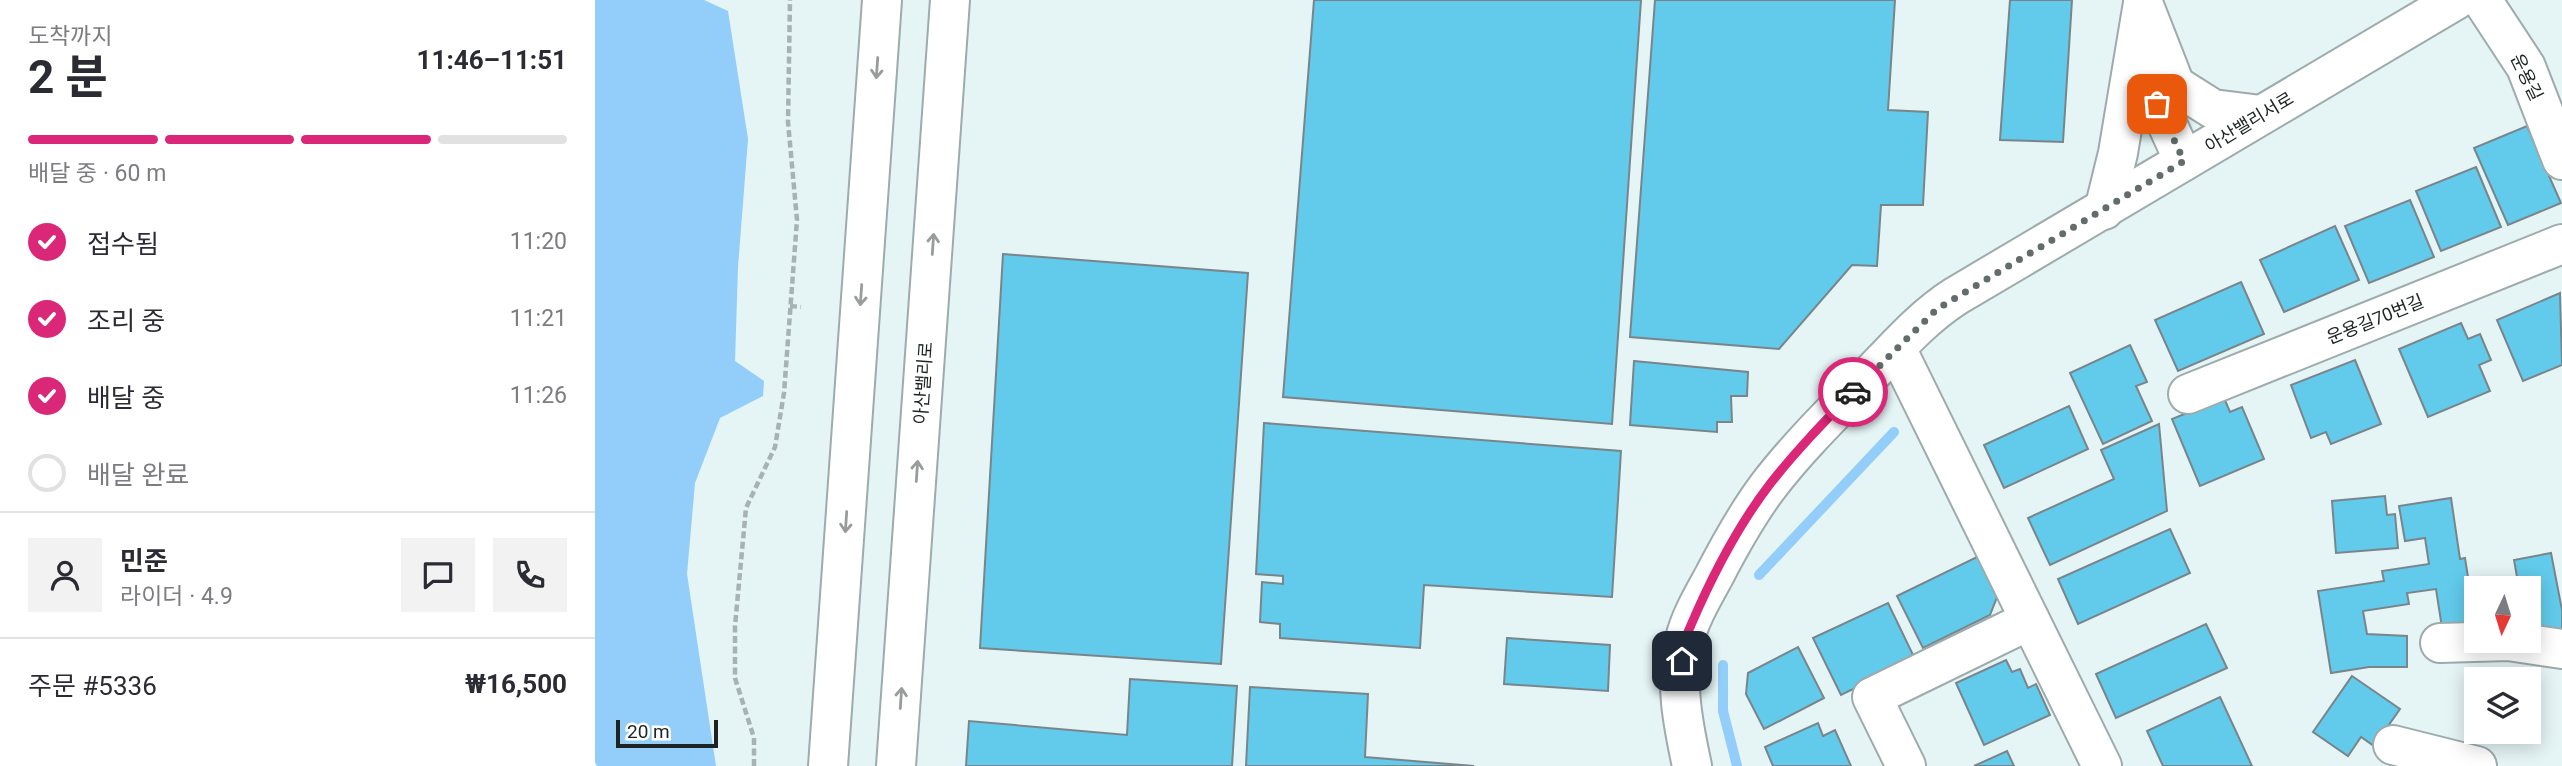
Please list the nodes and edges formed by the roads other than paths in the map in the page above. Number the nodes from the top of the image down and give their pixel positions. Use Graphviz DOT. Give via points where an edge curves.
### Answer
graph roads {
  1 [pos="882,0"];
  2 [pos="950,0"];
  3 [pos="2456,0"];
  4 [pos="2481,0"];
  5 [pos="2143,2"];
  6 [pos="2261,115"];
  7 [pos="2562,160"];
  8 [pos="2184,161"];
  9 [pos="2104,209"];
  10 [pos="2562,244"];
  11 [pos="1896,348"];
  12 [pos="2188,394"];
  13 [pos="2030,620"];
  14 [pos="2440,643"];
  15 [pos="2562,649"];
  16 [pos="2393,745"];
  17 [pos="828,766"];
  18 [pos="896,766"];
  19 [pos="1692,766"];
  20 [pos="1906,766"];
  21 [pos="2102,766"];
  22 [pos="2477,766"];
  1 -- 17 [label="street, one-way"];
  18 -- 2 [label="street, 아산밸리로, one-way"];
  3 -- 6 [label="street, 아산밸리서로"];
  4 -- 7 [label="street, 운용길" via="2526,67"];
  5 -- 6 [label="street" via="2175,85 2213,109"];
  5 -- 8 [label="street" via="2148,82"];
  5 -- 9 [label="street"];
  6 -- 8 [label="street, 아산밸리서로"];
  8 -- 9 [label="street, 아산밸리서로"];
  9 -- 11 [label="street, 아산밸리서로" via="1956,296"];
  10 -- 12 [label="street, 운용길70번길"];
  11 -- 13 [label="street"];
  11 -- 19 [label="street, 아산밸리서로" via="1769,485 1735,535 1704,595 1685,639 1679,683"];
  13 -- 20 [label="street" via="1872,697"];
  13 -- 21 [label="street"];
  14 -- 15 [label="street" via="2508,641"];
  16 -- 22 [label="street"];
}
